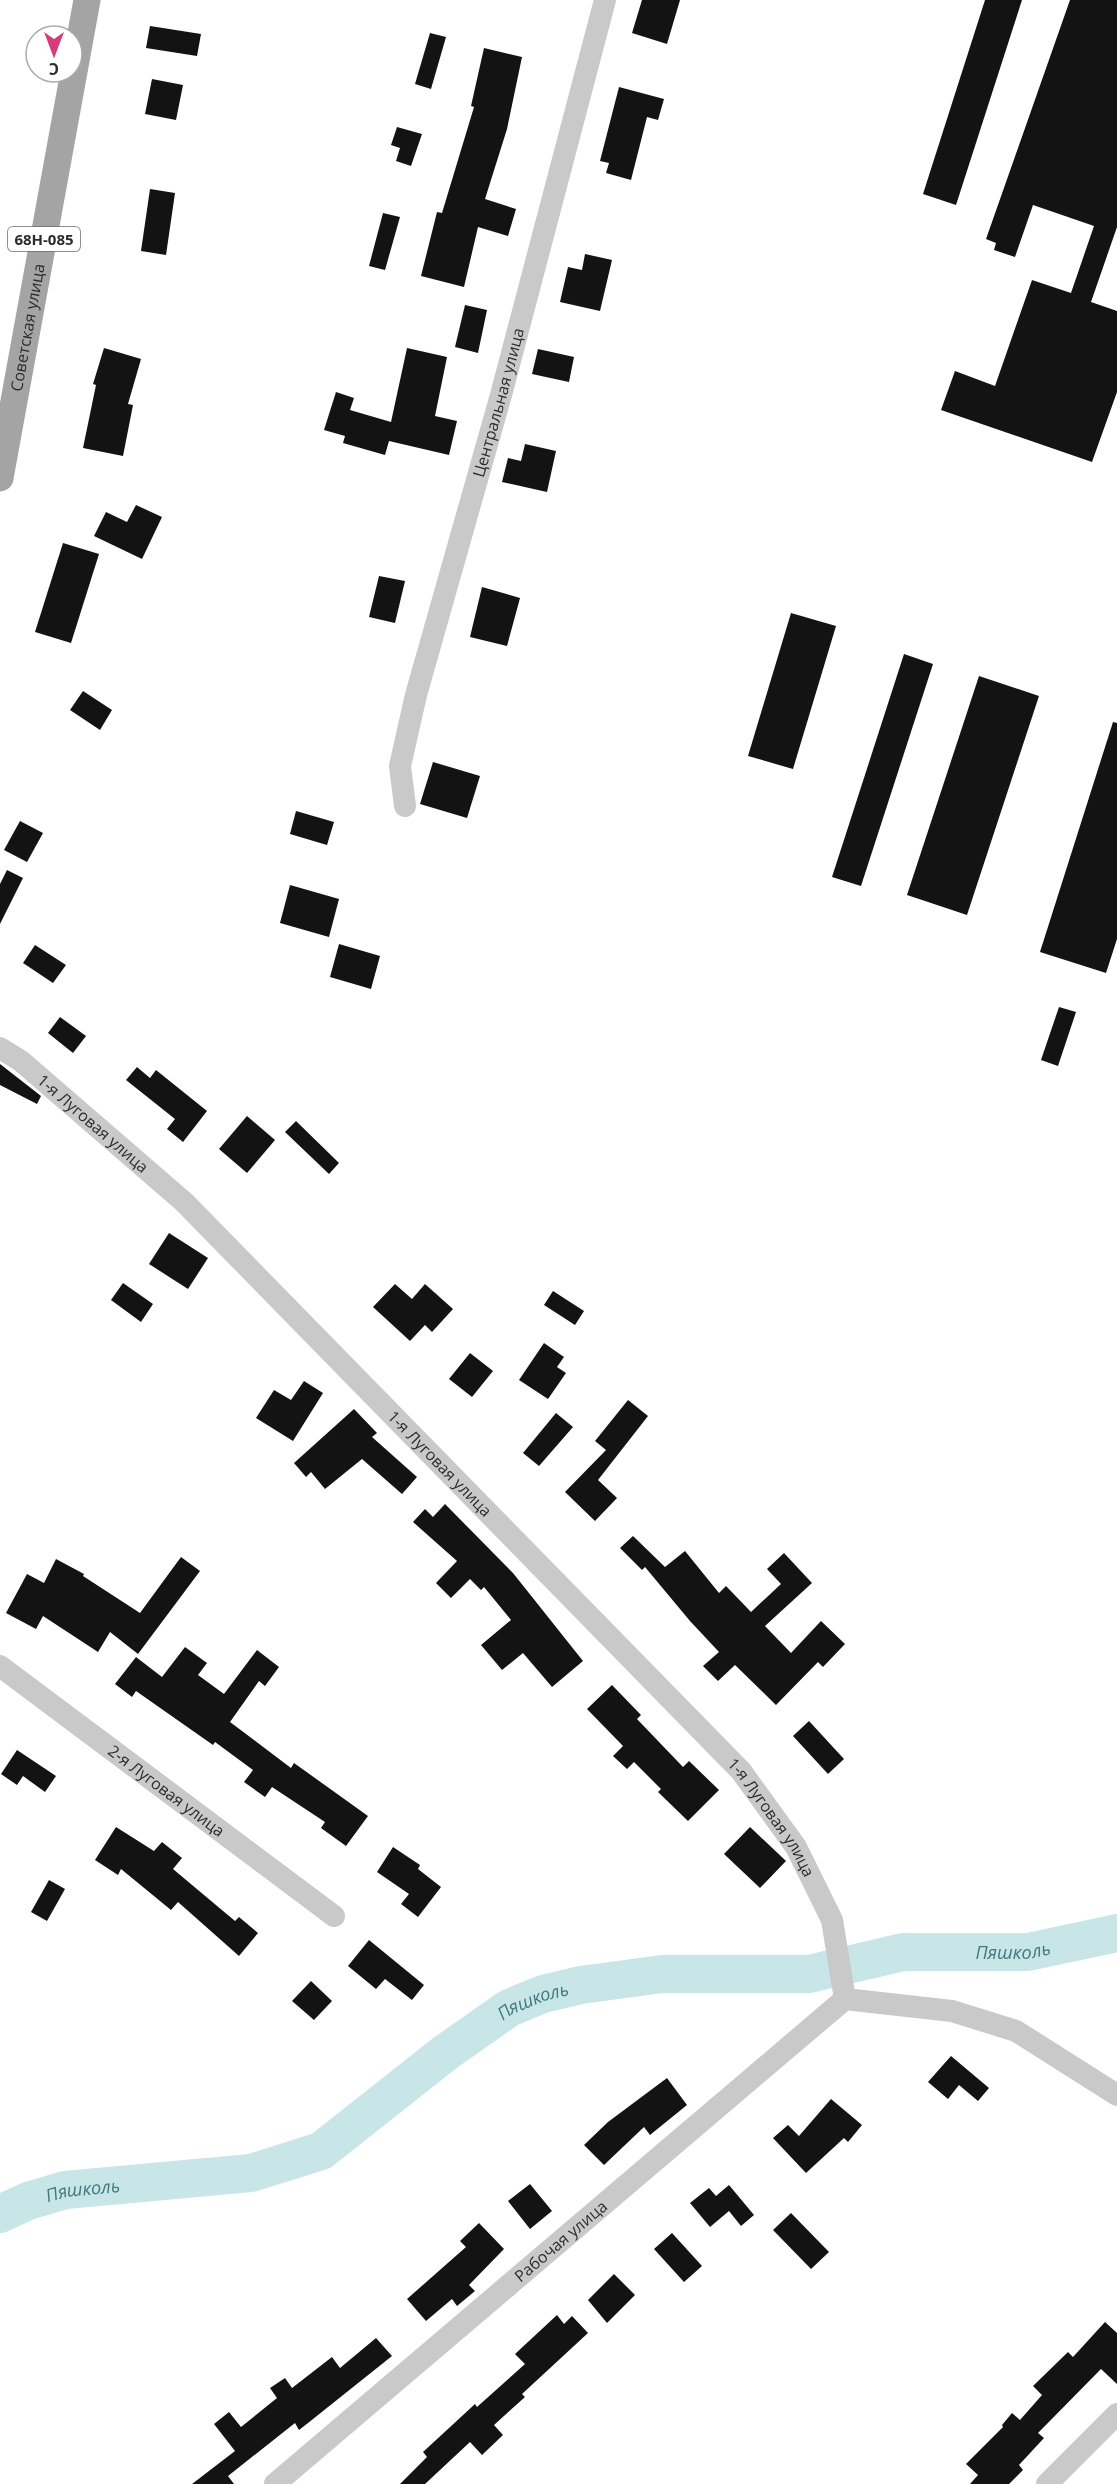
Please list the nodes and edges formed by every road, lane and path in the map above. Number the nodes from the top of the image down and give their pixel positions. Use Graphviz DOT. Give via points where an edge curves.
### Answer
graph roads {
  1 [pos="87,0"];
  2 [pos="605,0"];
  3 [pos="0,478"];
  4 [pos="405,806"];
  5 [pos="0,1048"];
  6 [pos="0,1666"];
  7 [pos="334,1916"];
  8 [pos="845,1999"];
  9 [pos="1117,2095"];
  10 [pos="1117,2414"];
  11 [pos="275,2484"];
  12 [pos="1047,2484"];
  1 -- 3 [label="main road, Советская улица / 68Н-085"];
  2 -- 4 [label="street, Центральная улица" via="501,395 416,695 400,765"];
  5 -- 8 [label="street, 1-я Луговая улица" via="30,1068 184,1202 741,1771 796,1847 832,1920"];
  6 -- 7 [label="street, 2-я Луговая улица"];
  8 -- 9 [label="street" via="952,2012 1016,2031"];
  8 -- 11 [label="street, Рабочая улица"];
  10 -- 12 [label="street"];
}
